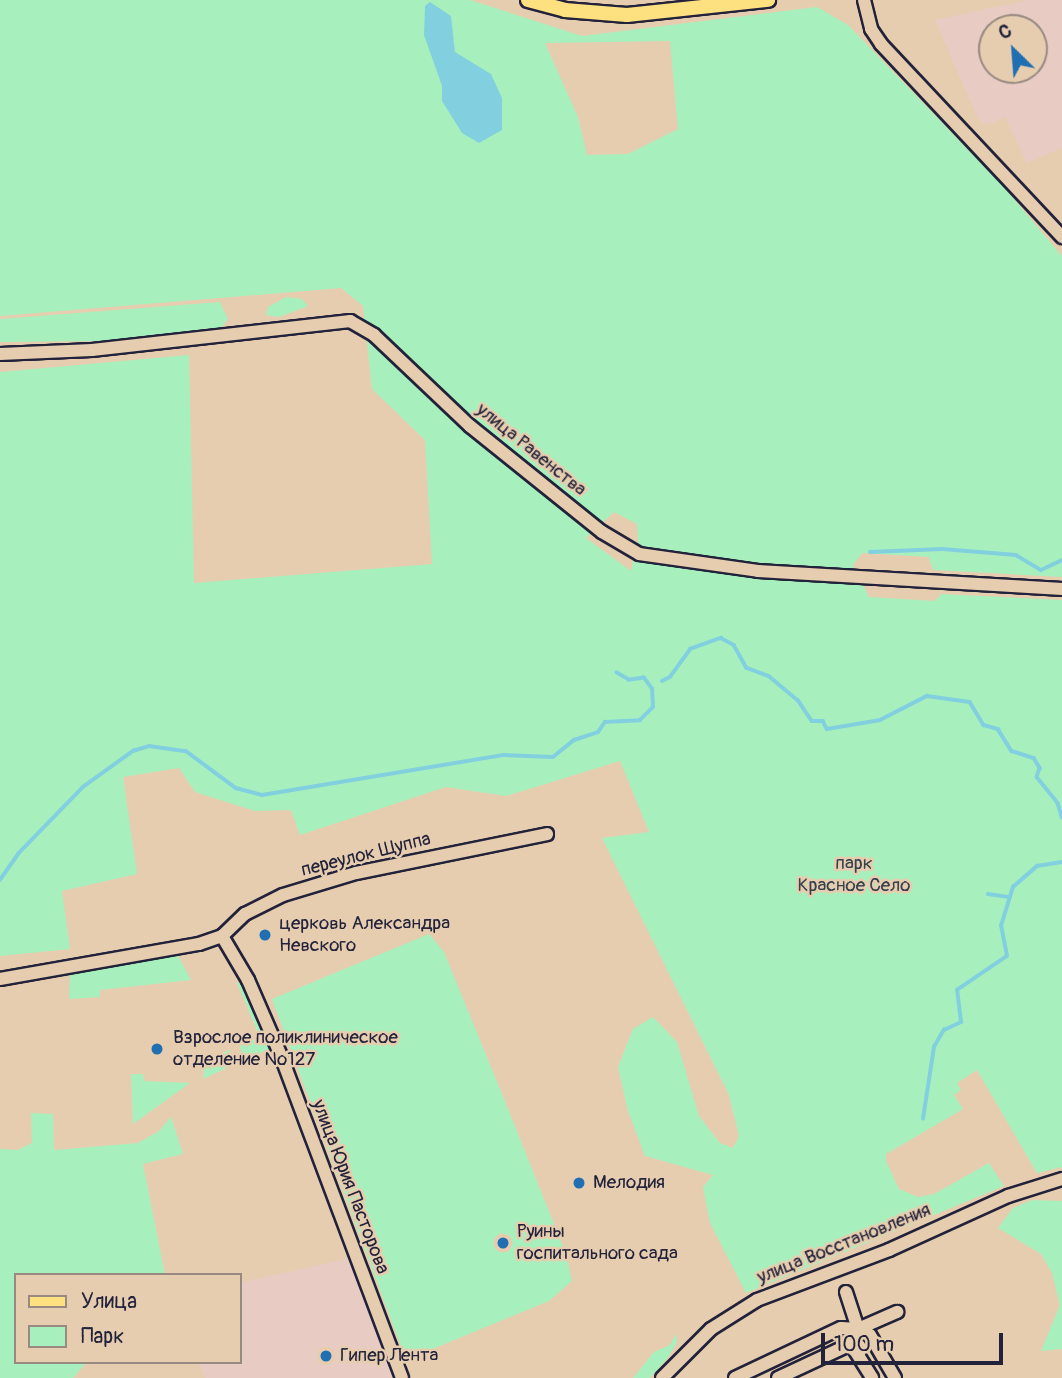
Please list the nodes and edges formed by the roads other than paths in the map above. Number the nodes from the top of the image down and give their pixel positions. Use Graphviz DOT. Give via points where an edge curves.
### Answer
graph roads {
  1 [pos="528,0"];
  2 [pos="768,0"];
  3 [pos="864,0"];
  4 [pos="1062,237"];
  5 [pos="0,354"];
  6 [pos="1062,589"];
  7 [pos="547,834"];
  8 [pos="222,936"];
  9 [pos="0,979"];
  10 [pos="1062,1179"];
  11 [pos="846,1292"];
  12 [pos="897,1312"];
  13 [pos="858,1329"];
  14 [pos="851,1344"];
  15 [pos="402,1378"];
  16 [pos="662,1378"];
  17 [pos="736,1378"];
  18 [pos="778,1378"];
  19 [pos="873,1378"];
  20 [pos="894,1378"];
  1 -- 2 [label="main road" via="565,10 627,15"];
  3 -- 4 [label="street" via="871,29 881,44"];
  5 -- 6 [label="street, улица Равенства" via="119,348 350,321 374,335 470,426 581,516 639,554 758,571"];
  7 -- 8 [label="street, переулок Щуппа" via="356,873 295,891 245,914"];
  8 -- 9 [label="street, переулок Щуппа" via="133,959"];
  8 -- 15 [label="street, улица Юрия Пасторова" via="248,980 281,1056"];
  10 -- 16 [label="street, улица Восстановления" via="1008,1196 889,1250 757,1300 711,1329"];
  11 -- 13 [label="street"];
  12 -- 13 [label="street"];
  13 -- 14 [label="street"];
  13 -- 17 [label="street" via="841,1328"];
  13 -- 20 [label="street" via="870,1335"];
  14 -- 18 [label="street"];
  14 -- 19 [label="street"];
}
